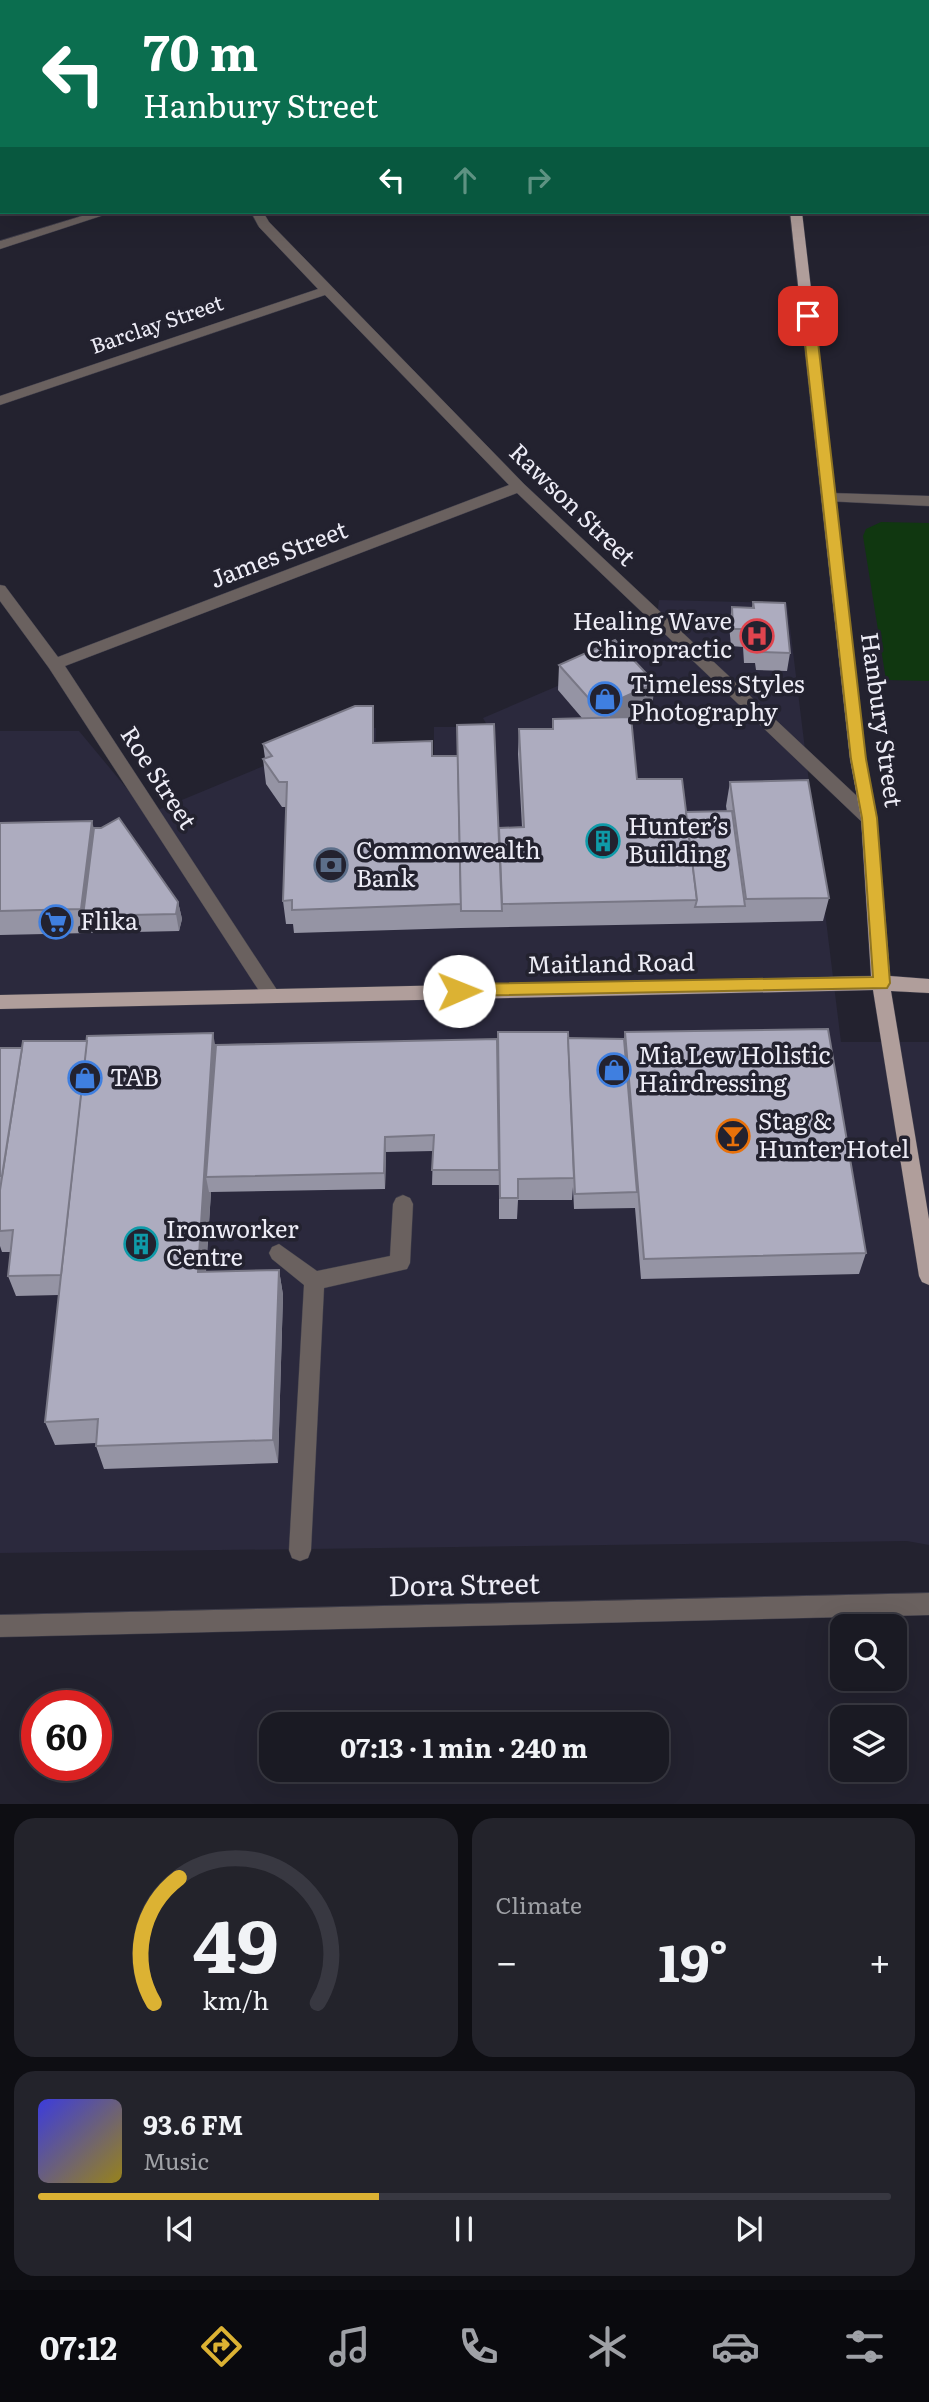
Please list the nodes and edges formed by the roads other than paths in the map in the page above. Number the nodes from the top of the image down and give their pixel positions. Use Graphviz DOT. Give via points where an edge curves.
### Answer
graph roads {
  1 [pos="101,214"];
  2 [pos="258,214"];
  3 [pos="796,214"];
  4 [pos="0,245"];
  5 [pos="327,290"];
  6 [pos="0,401"];
  7 [pos="519,487"];
  8 [pos="830,498"];
  9 [pos="929,501"];
  10 [pos="0,590"];
  11 [pos="55,664"];
  12 [pos="869,818"];
  13 [pos="881,983"];
  14 [pos="929,986"];
  15 [pos="271,995"];
  16 [pos="0,1002"];
  17 [pos="403,1204"];
  18 [pos="279,1252"];
  19 [pos="929,1276"];
  20 [pos="314,1281"];
  21 [pos="300,1550"];
  22 [pos="929,1604"];
  23 [pos="0,1626"];
  1 -- 4 [label="street"];
  2 -- 5 [label="street, Rawson Street"];
  3 -- 8 [label="main road, Hanbury Street"];
  5 -- 6 [label="street, Barclay Street"];
  5 -- 7 [label="street, Rawson Street"];
  7 -- 11 [label="street, James Street"];
  7 -- 12 [label="street, Rawson Street"];
  8 -- 9 [label="street"];
  8 -- 12 [label="main road, Hanbury Street" via="858,759"];
  10 -- 11 [label="street, Roe Street"];
  11 -- 15 [label="street, Roe Street"];
  12 -- 13 [label="main road, Hanbury Street"];
  13 -- 14 [label="main road, Maitland Road"];
  13 -- 15 [label="main road, Maitland Road"];
  13 -- 19 [label="main road, Hanbury Street"];
  15 -- 16 [label="main road, Maitland Road"];
  17 -- 20 [label="street" via="400,1263"];
  18 -- 20 [label="street"];
  20 -- 21 [label="street"];
  22 -- 23 [label="street, Dora Street"];
}
